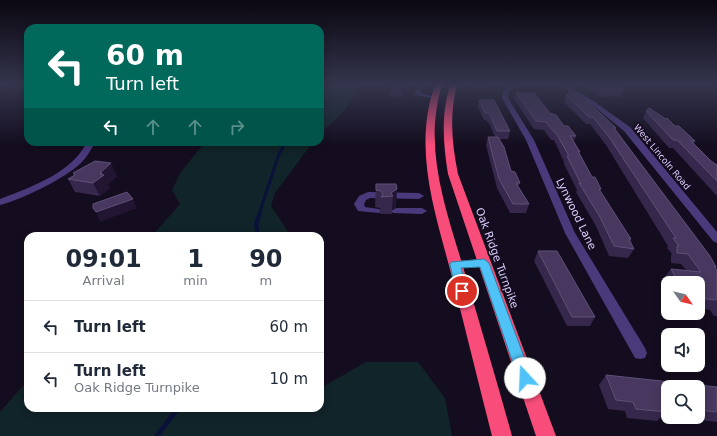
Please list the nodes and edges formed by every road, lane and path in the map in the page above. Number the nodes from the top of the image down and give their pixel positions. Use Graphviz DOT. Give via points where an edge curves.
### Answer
graph roads {
  1 [pos="432,105"];
  2 [pos="448,105"];
  3 [pos="509,105"];
  4 [pos="596,105"];
  5 [pos="89,146"];
  6 [pos="400,196"];
  7 [pos="419,196"];
  8 [pos="0,202"];
  9 [pos="376,211"];
  10 [pos="422,211"];
  11 [pos="717,239"];
  12 [pos="484,263"];
  13 [pos="455,265"];
  14 [pos="640,353"];
  15 [pos="502,436"];
  16 [pos="546,436"];
  1 -- 13 [label="highway" via="428,147 434,184"];
  2 -- 12 [label="highway, Oak Ridge Turnpike" via="446,132 448,148 457,187"];
  3 -- 14 [label="street, Lynwood Lane" via="530,140 570,233"];
  4 -- 11 [label="street, West Lincoln Road" via="627,129"];
  5 -- 8 [label="street" via="86,153 66,170"];
  6 -- 7 [label="street"];
  6 -- 9 [label="street" via="368,195 362,198 359,204 361,209"];
  6 -- 10 [label="street" via="399,211"];
  12 -- 13 [label="street"];
  12 -- 16 [label="highway, Oak Ridge Turnpike"];
  13 -- 15 [label="highway"];
}
